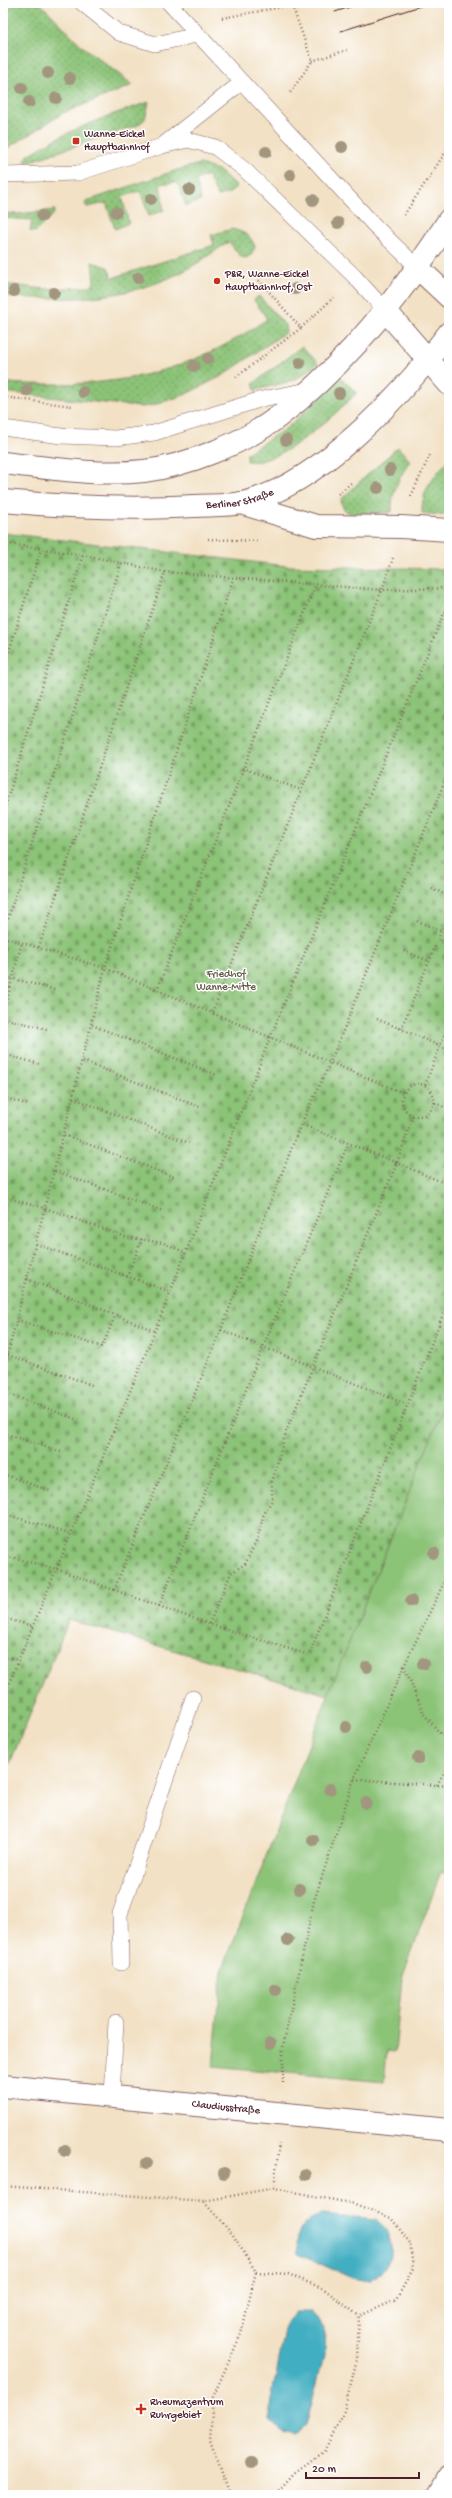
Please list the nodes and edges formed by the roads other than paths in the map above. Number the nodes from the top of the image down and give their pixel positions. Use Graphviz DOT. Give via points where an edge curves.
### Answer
graph roads {
  1 [pos="82,3"];
  2 [pos="169,3"];
  3 [pos="197,35"];
  4 [pos="242,82"];
  5 [pos="162,146"];
  6 [pos="3,175"];
  7 [pos="449,220"];
  8 [pos="418,268"];
  9 [pos="449,297"];
  10 [pos="385,310"];
  11 [pos="449,333"];
  12 [pos="428,360"];
  13 [pos="449,384"];
  14 [pos="311,390"];
  15 [pos="3,428"];
  16 [pos="3,463"];
  17 [pos="3,501"];
  18 [pos="241,503"];
  19 [pos="449,530"];
  20 [pos="193,1698"];
  21 [pos="121,1963"];
  22 [pos="116,2022"];
  23 [pos="3,2086"];
  24 [pos="112,2096"];
  25 [pos="448,2130"];
  26 [pos="449,2477"];
  27 [pos="439,2495"];
  1 -- 3 [label="lane" via="119,33 155,44"];
  2 -- 3 [label="lane"];
  3 -- 4 [label="lane"];
  4 -- 5 [label="lane"];
  4 -- 8 [label="lane" via="375,226"];
  5 -- 6 [label="lane" via="78,173"];
  5 -- 10 [label="lane" via="188,140 215,146 245,170"];
  7 -- 8 [label="main road"];
  8 -- 9 [label="main road"];
  8 -- 10 [label="main road"];
  10 -- 12 [label="main road"];
  10 -- 14 [label="main road"];
  11 -- 12 [label="main road, Berliner Straße"];
  12 -- 13 [label="main road"];
  12 -- 18 [label="main road, Berliner Straße" via="340,448 303,477 271,493"];
  14 -- 15 [label="lane" via="262,399 154,433 116,438 61,436"];
  14 -- 16 [label="main road" via="277,418 245,437 208,454 174,465 145,471 111,472"];
  17 -- 18 [label="main road, Berliner Straße" via="92,508 153,509"];
  18 -- 19 [label="main road" via="316,526"];
  20 -- 21 [label="lane" via="120,1914"];
  22 -- 24 [label="lane"];
  23 -- 24 [label="main road, Claudiusstraße"];
  24 -- 25 [label="main road, Claudiusstraße"];
  26 -- 27 [label="main road"];
}
